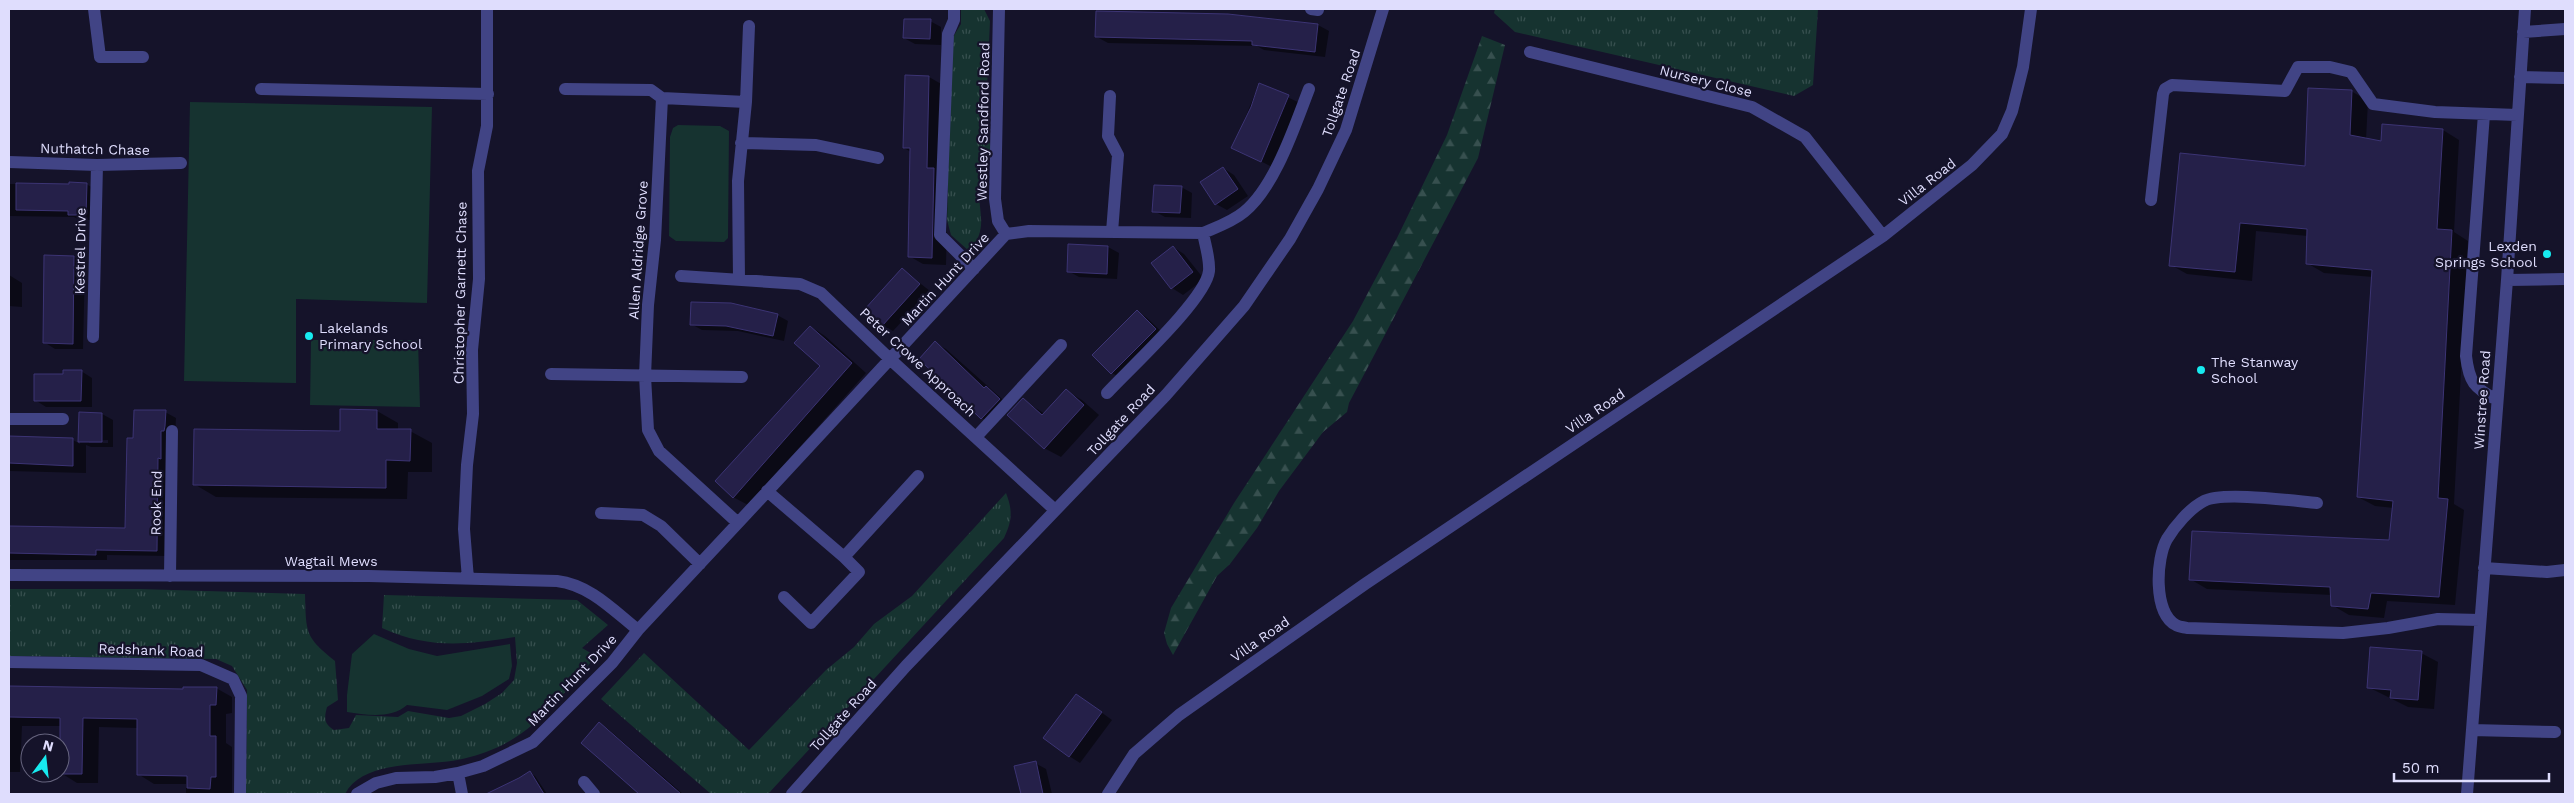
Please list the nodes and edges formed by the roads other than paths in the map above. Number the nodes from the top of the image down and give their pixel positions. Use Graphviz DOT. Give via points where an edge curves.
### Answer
graph roads {
  1 [pos="94,9"];
  2 [pos="487,9"];
  3 [pos="954,9"];
  4 [pos="999,9"];
  5 [pos="1383,9"];
  6 [pos="2031,9"];
  7 [pos="2525,9"];
  8 [pos="749,26"];
  9 [pos="2565,29"];
  10 [pos="2523,32"];
  11 [pos="1530,52"];
  12 [pos="143,57"];
  13 [pos="2520,77"];
  14 [pos="2565,78"];
  15 [pos="261,89"];
  16 [pos="565,89"];
  17 [pos="1309,89"];
  18 [pos="488,94"];
  19 [pos="1110,96"];
  20 [pos="662,98"];
  21 [pos="746,102"];
  22 [pos="2484,114"];
  23 [pos="2517,116"];
  24 [pos="741,143"];
  25 [pos="878,158"];
  26 [pos="9,162"];
  27 [pos="181,163"];
  28 [pos="97,165"];
  29 [pos="2151,200"];
  30 [pos="1112,232"];
  31 [pos="1203,233"];
  32 [pos="1006,234"];
  33 [pos="1883,236"];
  34 [pos="974,269"];
  35 [pos="681,276"];
  36 [pos="739,279"];
  37 [pos="2565,279"];
  38 [pos="2507,280"];
  39 [pos="93,337"];
  40 [pos="1061,346"];
  41 [pos="890,360"];
  42 [pos="551,374"];
  43 [pos="645,376"];
  44 [pos="742,377"];
  45 [pos="1107,393"];
  46 [pos="2497,400"];
  47 [pos="9,419"];
  48 [pos="63,419"];
  49 [pos="172,430"];
  50 [pos="976,437"];
  51 [pos="918,476"];
  52 [pos="767,491"];
  53 [pos="2318,503"];
  54 [pos="1055,510"];
  55 [pos="601,513"];
  56 [pos="738,523"];
  57 [pos="844,557"];
  58 [pos="700,564"];
  59 [pos="2484,568"];
  60 [pos="2565,570"];
  61 [pos="9,575"];
  62 [pos="170,576"];
  63 [pos="468,578"];
  64 [pos="784,597"];
  65 [pos="2480,620"];
  66 [pos="638,630"];
  67 [pos="9,662"];
  68 [pos="2472,730"];
  69 [pos="2555,732"];
  70 [pos="458,773"];
  71 [pos="584,782"];
  72 [pos="240,794"];
  73 [pos="357,794"];
  74 [pos="462,794"];
  75 [pos="594,794"];
  76 [pos="792,794"];
  77 [pos="1108,794"];
  78 [pos="2467,794"];
  1 -- 12 [label="street" via="100,57"];
  2 -- 18 [label="street, Christopher Garnett Chase"];
  3 -- 34 [label="street" via="954,20 948,34 940,235"];
  4 -- 32 [label="street, Westley Sandford Road" via="996,199 998,221"];
  5 -- 54 [label="street, Tollgate Road" via="1346,130 1290,240 1218,338"];
  6 -- 33 [label="street, Villa Road" via="2023,67 2012,111 2002,134 1972,166"];
  7 -- 10 [label="street, Winstree Road"];
  8 -- 21 [label="street"];
  9 -- 10 [label="street"];
  10 -- 13 [label="street, Winstree Road"];
  11 -- 33 [label="street, Nursery Close" via="1752,107 1805,137"];
  13 -- 14 [label="street"];
  13 -- 23 [label="street, Winstree Road"];
  15 -- 18 [label="street"];
  16 -- 20 [label="street" via="651,90"];
  17 -- 31 [label="street, Martin Hunt Drive" via="1285,150 1267,184 1245,211"];
  18 -- 63 [label="street, Christopher Garnett Chase" via="487,126 478,171 473,414 464,529"];
  19 -- 30 [label="street" via="1108,136 1118,155"];
  20 -- 21 [label="street"];
  20 -- 43 [label="street, Allen Aldridge Grove"];
  21 -- 24 [label="street"];
  22 -- 23 [label="street"];
  22 -- 29 [label="street" via="2372,104 2351,72 2330,67 2298,67 2285,91 2172,85 2164,89 2163,94"];
  22 -- 46 [label="street" via="2466,356 2468,375 2479,391"];
  23 -- 38 [label="street, Winstree Road"];
  24 -- 25 [label="street" via="816,145"];
  24 -- 36 [label="street"];
  26 -- 28 [label="street, Nuthatch Chase"];
  27 -- 28 [label="street, Nuthatch Chase"];
  28 -- 39 [label="street, Kestrel Drive"];
  30 -- 31 [label="street, Martin Hunt Drive"];
  30 -- 32 [label="street, Martin Hunt Drive" via="1029,231"];
  31 -- 45 [label="street" via="1209,270 1202,289"];
  32 -- 34 [label="street, Martin Hunt Drive"];
  33 -- 77 [label="street, Villa Road" via="1365,584 1179,715 1134,754"];
  34 -- 41 [label="street, Martin Hunt Drive"];
  35 -- 36 [label="street, Peter Crowe Approach"];
  36 -- 41 [label="street, Peter Crowe Approach" via="800,284 821,293"];
  37 -- 38 [label="street"];
  38 -- 46 [label="street, Winstree Road"];
  40 -- 50 [label="street"];
  41 -- 50 [label="street, Peter Crowe Approach"];
  41 -- 52 [label="street, Martin Hunt Drive"];
  42 -- 43 [label="street"];
  43 -- 44 [label="street"];
  43 -- 56 [label="street, Allen Aldridge Grove" via="648,430 660,451"];
  46 -- 59 [label="street, Winstree Road"];
  47 -- 48 [label="street"];
  49 -- 62 [label="street, Rook End"];
  50 -- 54 [label="street, Peter Crowe Approach"];
  51 -- 57 [label="street"];
  52 -- 56 [label="street, Martin Hunt Drive"];
  52 -- 57 [label="street"];
  53 -- 65 [label="street" via="2236,496 2204,500 2184,517 2167,540 2160,562 2158,590 2174,624 2186,628 2343,633 2438,620"];
  54 -- 76 [label="street, Tollgate Road" via="906,666"];
  55 -- 58 [label="street" via="643,515 661,526"];
  56 -- 58 [label="street, Martin Hunt Drive"];
  57 -- 64 [label="street" via="859,572 811,623"];
  58 -- 66 [label="street, Martin Hunt Drive"];
  59 -- 60 [label="street"];
  59 -- 65 [label="street, Winstree Road"];
  61 -- 62 [label="street, Wagtail Mews"];
  62 -- 63 [label="street, Wagtail Mews"];
  63 -- 66 [label="street, Wagtail Mews" via="557,581 579,586 594,594"];
  65 -- 68 [label="street, Winstree Road"];
  66 -- 70 [label="street, Martin Hunt Drive" via="612,663 533,742 483,766"];
  67 -- 72 [label="street, Redshank Road" via="201,665 233,679 241,696"];
  68 -- 69 [label="street"];
  68 -- 78 [label="street, Winstree Road"];
  70 -- 73 [label="street, Martin Hunt Drive" via="396,778 376,783"];
  70 -- 74 [label="street"];
  71 -- 75 [label="street"];
}
